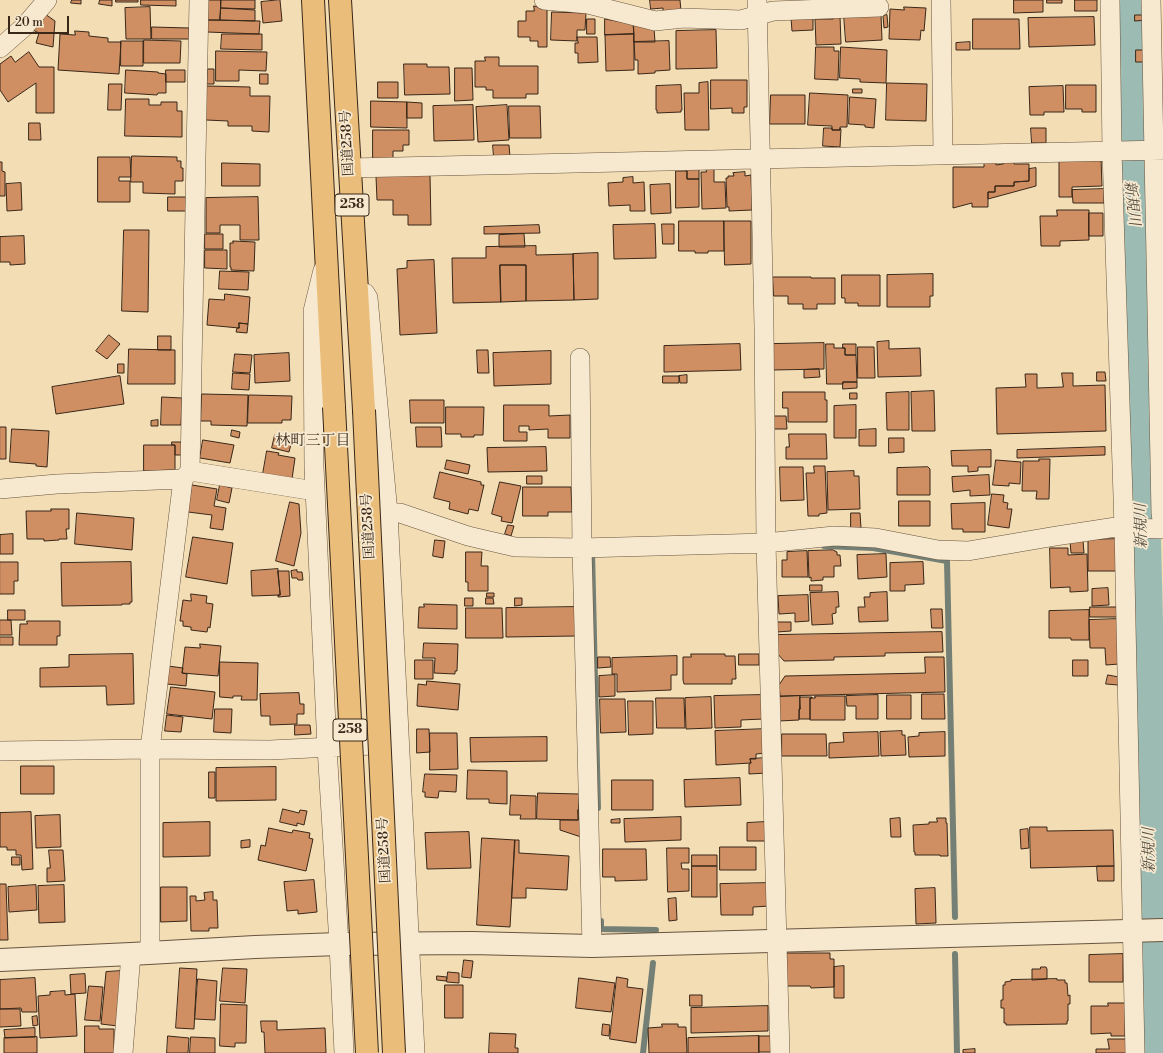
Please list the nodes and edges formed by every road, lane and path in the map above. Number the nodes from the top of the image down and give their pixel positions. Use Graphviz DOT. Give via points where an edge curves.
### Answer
graph roads {
  1 [pos="47,0"];
  2 [pos="199,0"];
  3 [pos="313,0"];
  4 [pos="340,0"];
  5 [pos="544,0"];
  6 [pos="940,0"];
  7 [pos="1110,0"];
  8 [pos="1151,0"];
  9 [pos="587,2"];
  10 [pos="879,7"];
  11 [pos="757,8"];
  12 [pos="0,48"];
  13 [pos="1155,150"];
  14 [pos="1114,151"];
  15 [pos="943,154"];
  16 [pos="760,159"];
  17 [pos="350,168"];
  18 [pos="326,259"];
  19 [pos="355,272"];
  20 [pos="580,358"];
  21 [pos="187,475"];
  22 [pos="0,489"];
  23 [pos="315,491"];
  24 [pos="388,513"];
  25 [pos="1127,528"];
  26 [pos="1161,528"];
  27 [pos="766,543"];
  28 [pos="582,548"];
  29 [pos="406,744"];
  30 [pos="327,747"];
  31 [pos="150,749"];
  32 [pos="0,751"];
  33 [pos="1163,930"];
  34 [pos="1135,931"];
  35 [pos="778,942"];
  36 [pos="410,943"];
  37 [pos="339,944"];
  38 [pos="592,946"];
  39 [pos="141,954"];
  40 [pos="0,960"];
  41 [pos="123,1053"];
  42 [pos="344,1053"];
  43 [pos="367,1053"];
  44 [pos="394,1053"];
  45 [pos="415,1053"];
  46 [pos="780,1053"];
  47 [pos="1136,1053"];
  1 -- 12 [label="street" via="25,26"];
  2 -- 21 [label="street"];
  3 -- 18 [label="highway, 国道258号 / 258"];
  4 -- 17 [label="highway, 国道258号 / 258"];
  5 -- 9 [label="street"];
  6 -- 15 [label="street"];
  7 -- 14 [label="street"];
  8 -- 13 [label="street"];
  9 -- 11 [label="street" via="655,21 684,18 741,20"];
  10 -- 11 [label="street" via="773,11"];
  11 -- 16 [label="street"];
  13 -- 14 [label="street"];
  13 -- 26 [label="street"];
  14 -- 15 [label="street"];
  14 -- 25 [label="street"];
  15 -- 16 [label="street"];
  16 -- 17 [label="street"];
  16 -- 27 [label="street"];
  17 -- 19 [label="highway, 国道258号 / 258"];
  18 -- 23 [label="street" via="313,312"];
  18 -- 43 [label="highway, 国道258号 / 258, bridge"];
  19 -- 24 [label="street" via="368,298"];
  19 -- 44 [label="highway, 国道258号 / 258, bridge" via="364,410"];
  20 -- 28 [label="street"];
  21 -- 22 [label="street"];
  21 -- 23 [label="street"];
  21 -- 31 [label="street"];
  23 -- 30 [label="street"];
  24 -- 28 [label="street" via="400,513 468,536 515,547"];
  24 -- 29 [label="street"];
  25 -- 26 [label="street"];
  25 -- 27 [label="street" via="1079,532 968,551 938,550 876,538 834,536"];
  25 -- 34 [label="street"];
  27 -- 28 [label="street"];
  27 -- 35 [label="street"];
  28 -- 38 [label="street"];
  29 -- 30 [label="street"];
  29 -- 36 [label="street"];
  30 -- 31 [label="street" via="270,750"];
  30 -- 37 [label="street"];
  31 -- 32 [label="street"];
  31 -- 39 [label="street"];
  33 -- 34 [label="street"];
  34 -- 35 [label="street"];
  34 -- 47 [label="street"];
  35 -- 38 [label="street"];
  35 -- 46 [label="street"];
  36 -- 37 [label="street"];
  36 -- 38 [label="street"];
  36 -- 45 [label="street"];
  37 -- 39 [label="street"];
  37 -- 42 [label="street"];
  39 -- 40 [label="street"];
  39 -- 41 [label="street" via="131,974"];
}
